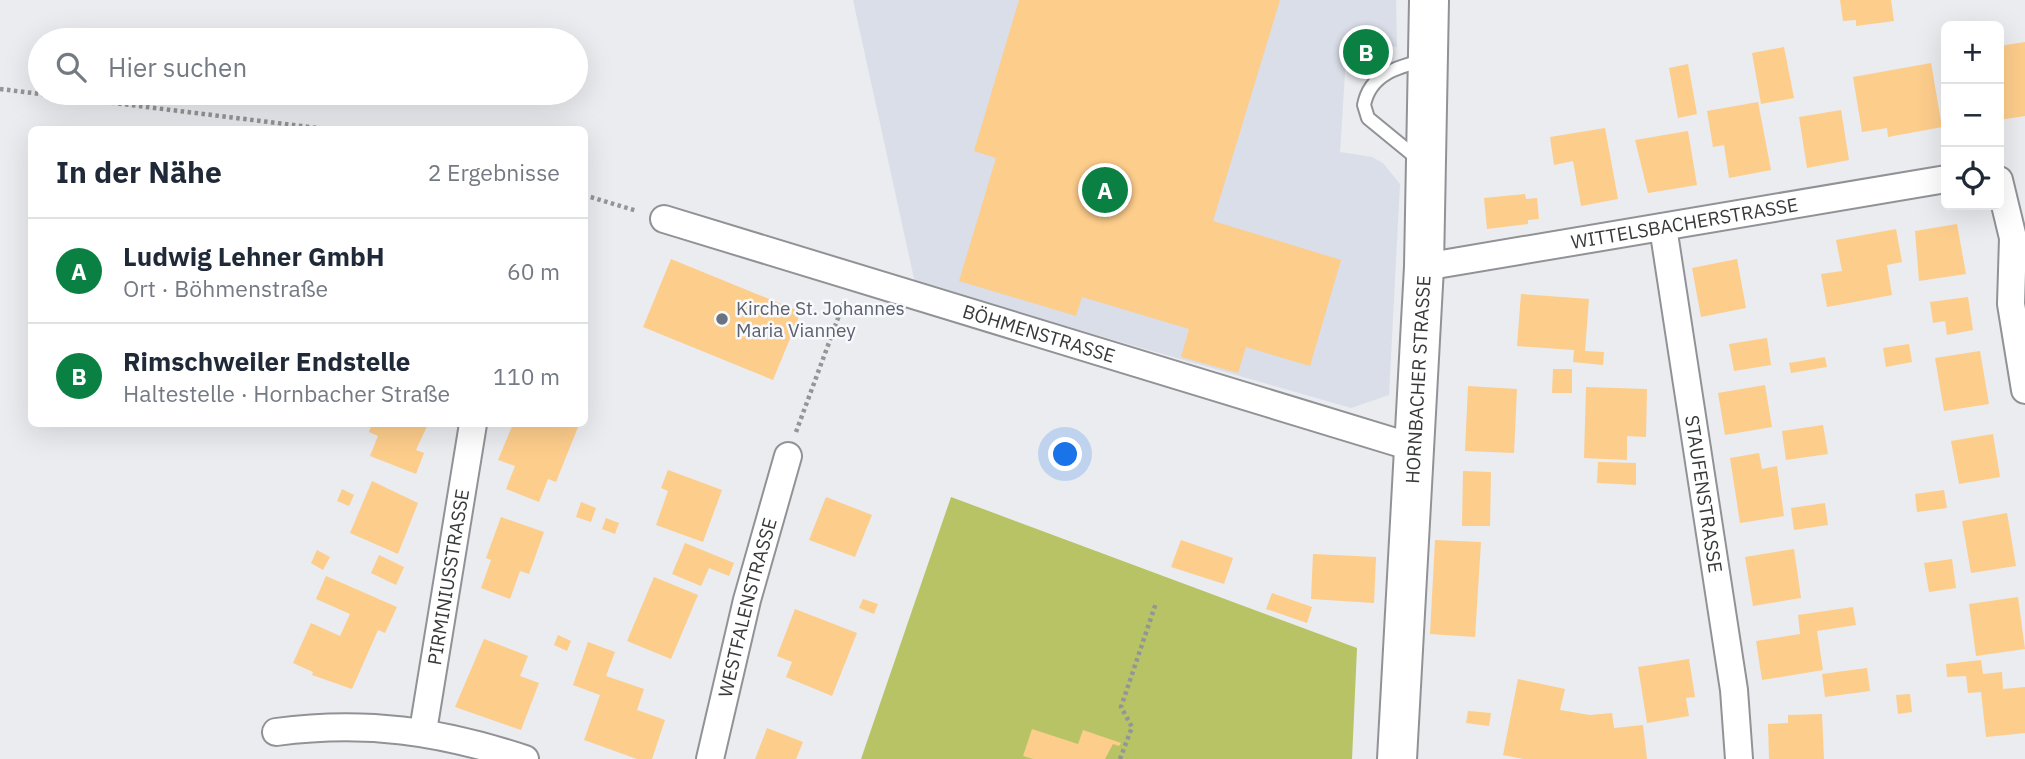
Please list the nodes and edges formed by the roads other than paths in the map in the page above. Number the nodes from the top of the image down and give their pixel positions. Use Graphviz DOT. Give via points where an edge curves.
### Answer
graph roads {
  1 [pos="1429,0"];
  2 [pos="1428,59"];
  3 [pos="1427,169"];
  4 [pos="1941,180"];
  5 [pos="2004,199"];
  6 [pos="664,219"];
  7 [pos="1663,227"];
  8 [pos="1424,267"];
  9 [pos="2025,390"];
  10 [pos="472,427"];
  11 [pos="1415,448"];
  12 [pos="788,456"];
  13 [pos="423,731"];
  14 [pos="276,732"];
  15 [pos="525,759"];
  16 [pos="709,759"];
  17 [pos="1397,759"];
  18 [pos="1739,759"];
  1 -- 2 [label="main road, HORNBACHER STRASSE"];
  2 -- 3 [label="main road, HORNBACHER STRASSE"];
  2 -- 3 [label="lane" via="1400,66 1374,81 1364,105 1368,118"];
  3 -- 8 [label="main road, HORNBACHER STRASSE"];
  4 -- 7 [label="street, WITTELSBACHERSTRASSE"];
  5 -- 9 [label="street" via="2013,238 2011,304"];
  6 -- 11 [label="street, BÖHMENSTRASSE"];
  7 -- 8 [label="street, WITTELSBACHERSTRASSE"];
  7 -- 18 [label="street, STAUFENSTRASSE" via="1734,690"];
  8 -- 11 [label="main road, HORNBACHER STRASSE"];
  10 -- 13 [label="street, PIRMINIUSSTRASSE"];
  11 -- 17 [label="main road, HORNBACHER STRASSE"];
  12 -- 16 [label="street, WESTFALENSTRASSE"];
  13 -- 14 [label="street" via="322,726"];
  13 -- 15 [label="street"];
}
